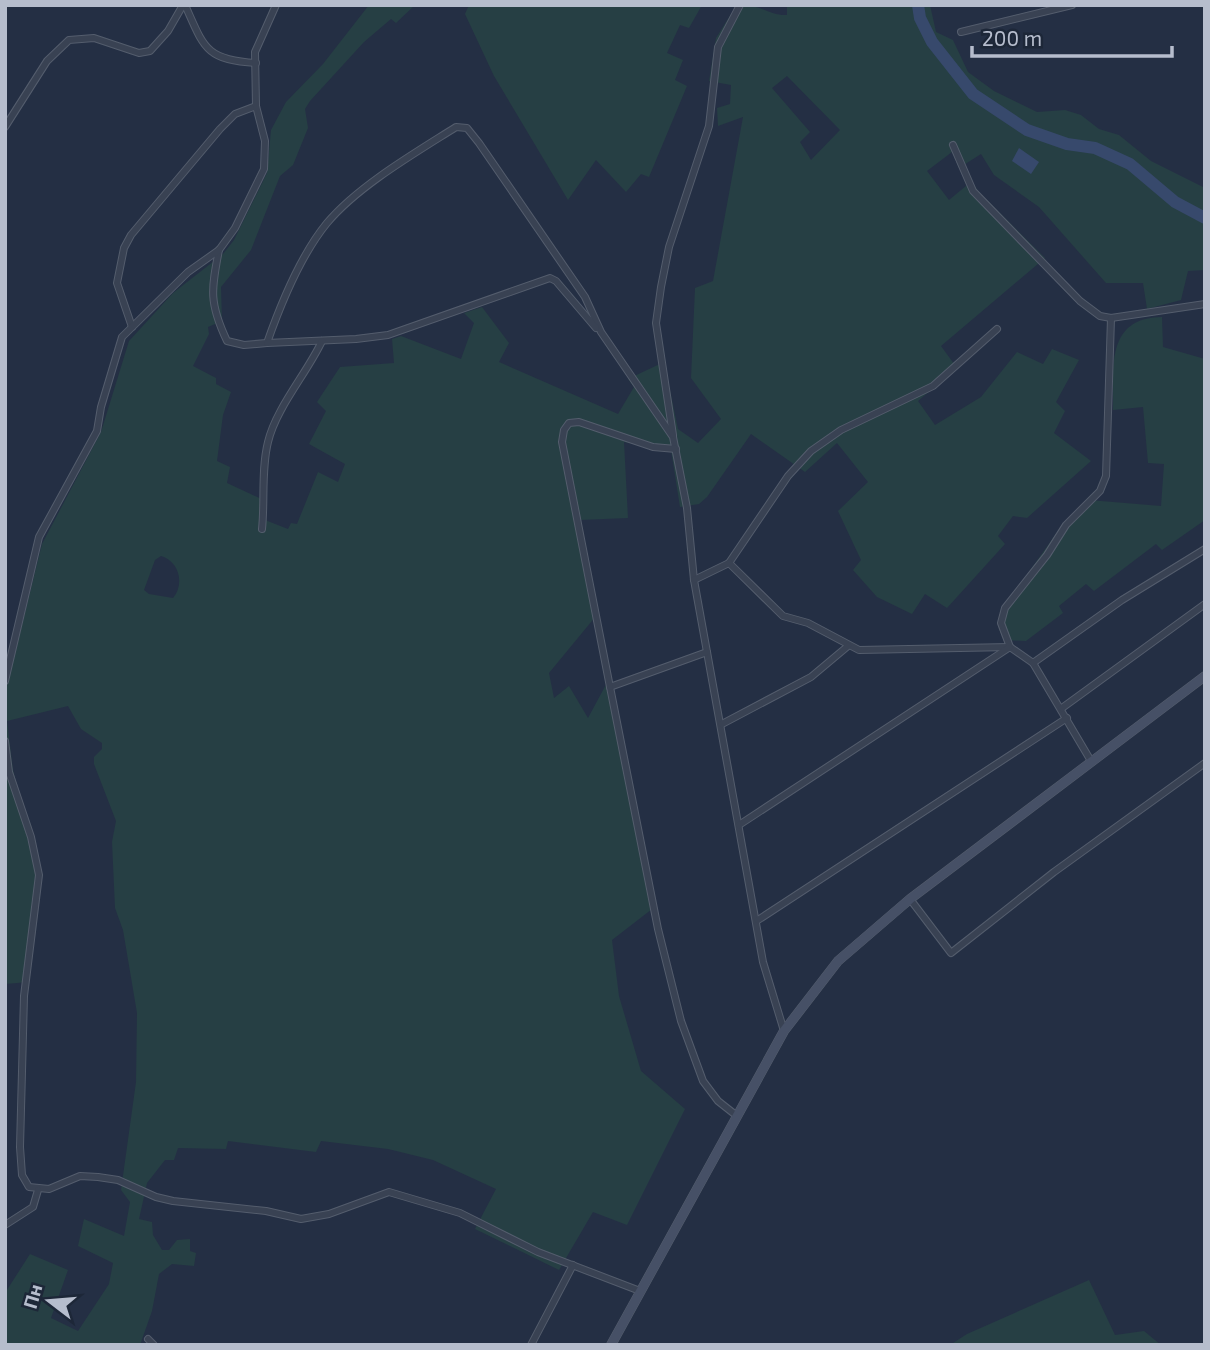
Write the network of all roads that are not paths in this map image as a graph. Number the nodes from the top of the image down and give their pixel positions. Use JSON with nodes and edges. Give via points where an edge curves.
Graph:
{"nodes":[{"id":1,"x":184,"y":5,"type":"edge"},
{"id":2,"x":276,"y":5,"type":"edge"},
{"id":3,"x":740,"y":5,"type":"edge"},
{"id":4,"x":1072,"y":5,"type":"edge"},
{"id":5,"x":961,"y":32,"type":"dead end"},
{"id":6,"x":256,"y":63,"type":"junction"},
{"id":7,"x":256,"y":106,"type":"junction"},
{"id":8,"x":5,"y":127,"type":"edge"},
{"id":9,"x":953,"y":145,"type":"dead end"},
{"id":10,"x":219,"y":250,"type":"junction"},
{"id":11,"x":1205,"y":304,"type":"edge"},
{"id":12,"x":1111,"y":318,"type":"junction"},
{"id":13,"x":132,"y":327,"type":"junction"},
{"id":14,"x":997,"y":328,"type":"dead end"},
{"id":15,"x":601,"y":332,"type":"junction"},
{"id":16,"x":322,"y":341,"type":"junction"},
{"id":17,"x":267,"y":343,"type":"junction"},
{"id":18,"x":673,"y":437,"type":"junction"},
{"id":19,"x":676,"y":449,"type":"junction"},
{"id":20,"x":262,"y":529,"type":"dead end"},
{"id":21,"x":1205,"y":549,"type":"edge"},
{"id":22,"x":729,"y":563,"type":"junction"},
{"id":23,"x":694,"y":580,"type":"junction"},
{"id":24,"x":1205,"y":604,"type":"edge"},
{"id":25,"x":848,"y":646,"type":"junction"},
{"id":26,"x":1010,"y":646,"type":"junction"},
{"id":27,"x":707,"y":652,"type":"junction"},
{"id":28,"x":1033,"y":663,"type":"junction"},
{"id":29,"x":1205,"y":677,"type":"edge"},
{"id":30,"x":5,"y":681,"type":"edge"},
{"id":31,"x":610,"y":687,"type":"junction"},
{"id":32,"x":1062,"y":708,"type":"junction"},
{"id":33,"x":1067,"y":718,"type":"junction"},
{"id":34,"x":722,"y":724,"type":"junction"},
{"id":35,"x":5,"y":741,"type":"edge"},
{"id":36,"x":1091,"y":761,"type":"junction"},
{"id":37,"x":1205,"y":763,"type":"edge"},
{"id":38,"x":739,"y":825,"type":"junction"},
{"id":39,"x":910,"y":899,"type":"junction"},
{"id":40,"x":758,"y":920,"type":"junction"},
{"id":41,"x":784,"y":1031,"type":"junction"},
{"id":42,"x":737,"y":1116,"type":"junction"},
{"id":43,"x":38,"y":1190,"type":"junction"},
{"id":44,"x":5,"y":1225,"type":"edge"},
{"id":45,"x":573,"y":1265,"type":"junction"},
{"id":46,"x":640,"y":1291,"type":"junction"},
{"id":47,"x":148,"y":1339,"type":"dead end"},
{"id":48,"x":154,"y":1345,"type":"edge"},
{"id":49,"x":531,"y":1345,"type":"edge"},
{"id":50,"x":611,"y":1345,"type":"edge"}],
"edges":[{"from":1,"to":6,"type":"street","via":[[197,36],[212,53]]},
{"from":1,"to":8,"type":"street","via":[[150,51],[139,53],[94,38],[69,40],[47,61]]},
{"from":2,"to":6,"type":"street","via":[[255,52]]},
{"from":3,"to":18,"type":"street","via":[[718,47],[709,126],[669,247],[661,287],[656,323]]},
{"from":4,"to":5,"type":"street"},
{"from":6,"to":7,"type":"street"},
{"from":7,"to":10,"type":"street","via":[[265,141],[264,169]]},
{"from":7,"to":13,"type":"street","via":[[235,114],[220,129],[131,235],[117,283]]},
{"from":9,"to":12,"type":"street","via":[[973,191],[1080,301],[1100,316]]},
{"from":10,"to":13,"type":"street","via":[[188,272]]},
{"from":10,"to":17,"type":"street","via":[[211,285],[213,305],[227,341]]},
{"from":11,"to":12,"type":"street"},
{"from":12,"to":26,"type":"street","via":[[1106,476],[1100,491],[1066,525],[1005,608],[1002,624]]},
{"from":13,"to":30,"type":"street","via":[[122,337],[97,431],[38,537]]},
{"from":14,"to":22,"type":"street","via":[[933,386],[841,429],[811,451],[788,476]]},
{"from":15,"to":16,"type":"street","via":[[550,278],[388,335]]},
{"from":15,"to":17,"type":"street","via":[[585,297],[479,143],[461,126],[357,195],[328,222],[278,311]]},
{"from":15,"to":18,"type":"street"},
{"from":16,"to":17,"type":"street"},
{"from":16,"to":20,"type":"street","via":[[276,419],[268,443]]},
{"from":18,"to":19,"type":"street"},
{"from":19,"to":23,"type":"street"},
{"from":19,"to":31,"type":"street","via":[[653,447],[579,422],[564,430],[562,442],[579,538]]},
{"from":21,"to":28,"type":"street"},
{"from":22,"to":23,"type":"street"},
{"from":22,"to":25,"type":"street","via":[[771,608]]},
{"from":23,"to":27,"type":"street"},
{"from":24,"to":32,"type":"street"},
{"from":25,"to":26,"type":"street","via":[[870,651]]},
{"from":25,"to":34,"type":"street","via":[[811,677]]},
{"from":26,"to":28,"type":"street"},
{"from":26,"to":38,"type":"street"},
{"from":27,"to":31,"type":"street"},
{"from":27,"to":34,"type":"street"},
{"from":28,"to":32,"type":"street"},
{"from":29,"to":36,"type":"main road"},
{"from":31,"to":42,"type":"street","via":[[681,1021],[703,1081]]},
{"from":32,"to":33,"type":"street"},
{"from":33,"to":36,"type":"street"},
{"from":33,"to":40,"type":"street"},
{"from":34,"to":38,"type":"street"},
{"from":35,"to":43,"type":"street","via":[[9,772],[39,875],[24,996],[20,1147],[22,1175]]},
{"from":36,"to":39,"type":"main road"},
{"from":37,"to":39,"type":"street","via":[[951,953]]},
{"from":38,"to":40,"type":"street"},
{"from":39,"to":41,"type":"main road","via":[[838,961]]},
{"from":40,"to":41,"type":"street","via":[[763,962]]},
{"from":41,"to":42,"type":"main road"},
{"from":42,"to":46,"type":"main road"},
{"from":43,"to":44,"type":"street","via":[[33,1207]]},
{"from":43,"to":45,"type":"street","via":[[80,1176],[98,1177],[173,1201],[301,1219],[389,1192],[460,1213]]},
{"from":45,"to":46,"type":"street"},
{"from":45,"to":49,"type":"street"},
{"from":46,"to":50,"type":"main road"},
{"from":47,"to":48,"type":"street"}]}
